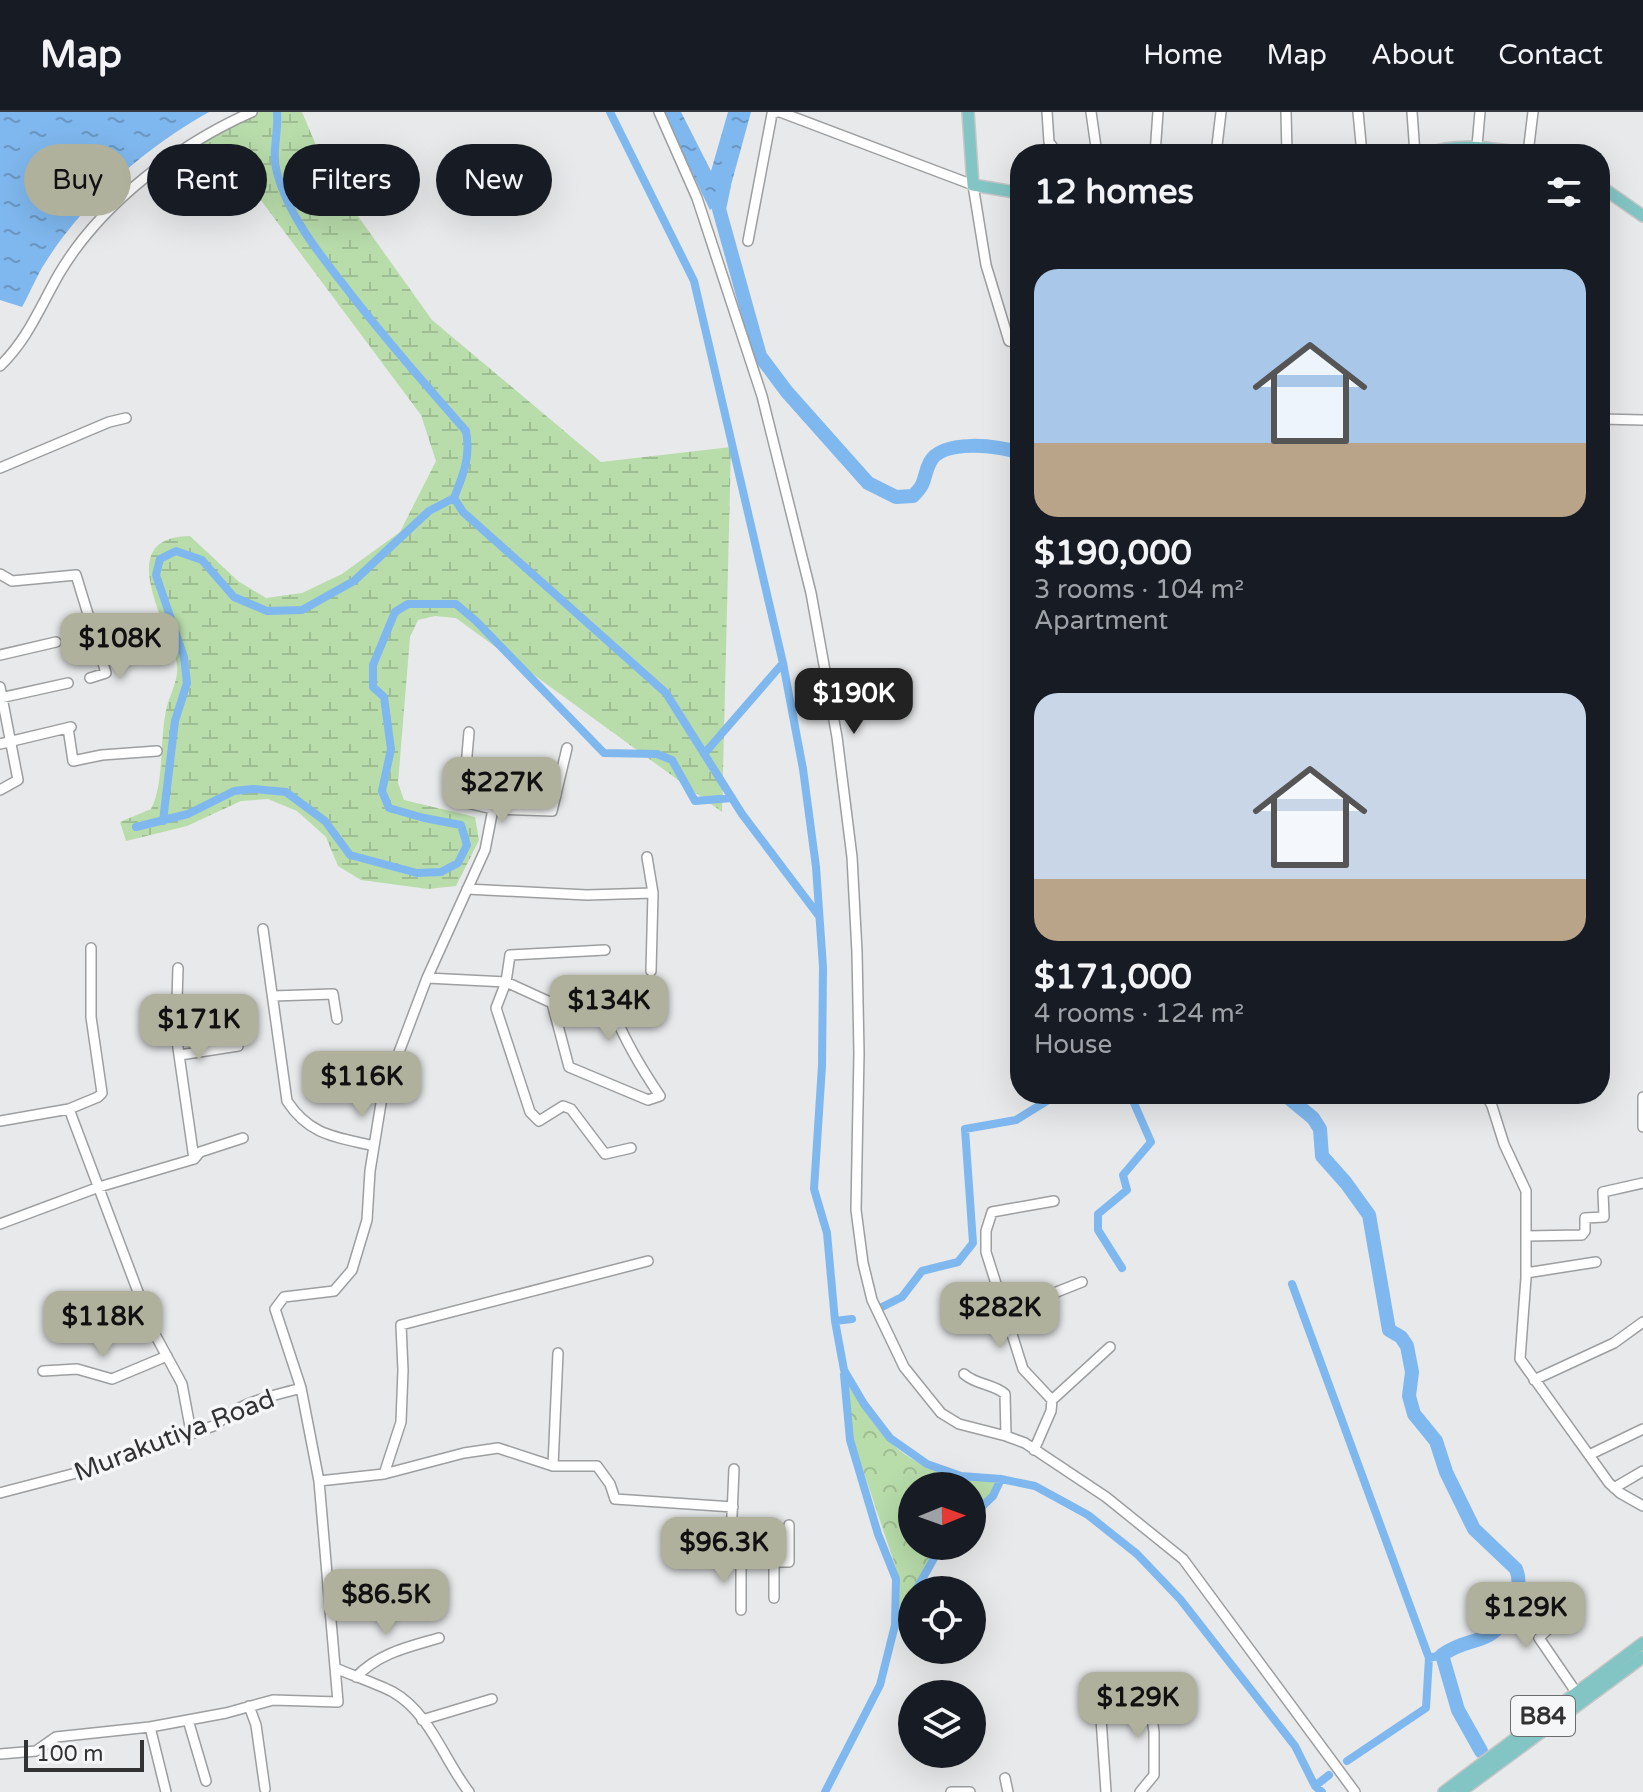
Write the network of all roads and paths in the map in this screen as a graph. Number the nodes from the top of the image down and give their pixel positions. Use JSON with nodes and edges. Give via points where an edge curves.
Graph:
{"nodes":[{"id":1,"x":252,"y":112,"type":"edge"},
{"id":2,"x":659,"y":112,"type":"edge"},
{"id":3,"x":778,"y":112,"type":"edge"},
{"id":4,"x":968,"y":112,"type":"edge"},
{"id":5,"x":1047,"y":112,"type":"edge"},
{"id":6,"x":1091,"y":112,"type":"edge"},
{"id":7,"x":1158,"y":112,"type":"edge"},
{"id":8,"x":1221,"y":112,"type":"edge"},
{"id":9,"x":1286,"y":112,"type":"edge"},
{"id":10,"x":1358,"y":112,"type":"edge"},
{"id":11,"x":1412,"y":112,"type":"edge"},
{"id":12,"x":1480,"y":112,"type":"edge"},
{"id":13,"x":1533,"y":112,"type":"edge"},
{"id":14,"x":1051,"y":144,"type":"edge"},
{"id":15,"x":1096,"y":144,"type":"edge"},
{"id":16,"x":1156,"y":144,"type":"edge"},
{"id":17,"x":1217,"y":144,"type":"edge"},
{"id":18,"x":1287,"y":144,"type":"edge"},
{"id":19,"x":1361,"y":144,"type":"edge"},
{"id":20,"x":1414,"y":144,"type":"edge"},
{"id":21,"x":1477,"y":144,"type":"edge"},
{"id":22,"x":1529,"y":144,"type":"edge"},
{"id":23,"x":973,"y":185,"type":"junction"},
{"id":24,"x":1010,"y":191,"type":"edge"},
{"id":25,"x":1610,"y":193,"type":"edge"},
{"id":26,"x":1643,"y":216,"type":"edge"},
{"id":27,"x":748,"y":241,"type":"dead end"},
{"id":28,"x":1010,"y":341,"type":"edge"},
{"id":29,"x":0,"y":366,"type":"edge"},
{"id":30,"x":126,"y":418,"type":"dead end"},
{"id":31,"x":1610,"y":419,"type":"edge"},
{"id":32,"x":1643,"y":420,"type":"edge"},
{"id":33,"x":0,"y":468,"type":"edge"},
{"id":34,"x":0,"y":574,"type":"edge"},
{"id":35,"x":56,"y":642,"type":"dead end"},
{"id":36,"x":0,"y":655,"type":"edge"},
{"id":37,"x":90,"y":678,"type":"dead end"},
{"id":38,"x":68,"y":683,"type":"dead end"},
{"id":39,"x":1,"y":694,"type":"edge"},
{"id":40,"x":469,"y":732,"type":"dead end"},
{"id":41,"x":12,"y":742,"type":"junction"},
{"id":42,"x":0,"y":744,"type":"edge"},
{"id":43,"x":567,"y":748,"type":"dead end"},
{"id":44,"x":157,"y":751,"type":"dead end"},
{"id":45,"x":0,"y":790,"type":"edge"},
{"id":46,"x":493,"y":809,"type":"junction"},
{"id":47,"x":647,"y":857,"type":"dead end"},
{"id":48,"x":467,"y":889,"type":"junction"},
{"id":49,"x":653,"y":893,"type":"junction"},
{"id":50,"x":263,"y":929,"type":"dead end"},
{"id":51,"x":91,"y":948,"type":"dead end"},
{"id":52,"x":605,"y":950,"type":"dead end"},
{"id":53,"x":178,"y":968,"type":"dead end"},
{"id":54,"x":651,"y":971,"type":"dead end"},
{"id":55,"x":427,"y":978,"type":"junction"},
{"id":56,"x":506,"y":982,"type":"junction"},
{"id":57,"x":273,"y":996,"type":"junction"},
{"id":58,"x":234,"y":1000,"type":"dead end"},
{"id":59,"x":552,"y":1003,"type":"junction"},
{"id":60,"x":337,"y":1019,"type":"dead end"},
{"id":61,"x":180,"y":1055,"type":"junction"},
{"id":62,"x":1643,"y":1097,"type":"edge"},
{"id":63,"x":1491,"y":1104,"type":"edge"},
{"id":64,"x":69,"y":1109,"type":"junction"},
{"id":65,"x":1,"y":1120,"type":"edge"},
{"id":66,"x":1643,"y":1127,"type":"edge"},
{"id":67,"x":243,"y":1138,"type":"dead end"},
{"id":68,"x":374,"y":1146,"type":"junction"},
{"id":69,"x":631,"y":1148,"type":"dead end"},
{"id":70,"x":194,"y":1159,"type":"junction"},
{"id":71,"x":1643,"y":1183,"type":"edge"},
{"id":72,"x":99,"y":1187,"type":"junction"},
{"id":73,"x":1054,"y":1201,"type":"dead end"},
{"id":74,"x":0,"y":1224,"type":"edge"},
{"id":75,"x":1526,"y":1236,"type":"junction"},
{"id":76,"x":648,"y":1261,"type":"dead end"},
{"id":77,"x":1596,"y":1262,"type":"dead end"},
{"id":78,"x":1526,"y":1273,"type":"junction"},
{"id":79,"x":1082,"y":1282,"type":"dead end"},
{"id":80,"x":1006,"y":1312,"type":"junction"},
{"id":81,"x":1643,"y":1322,"type":"edge"},
{"id":82,"x":1110,"y":1347,"type":"dead end"},
{"id":83,"x":558,"y":1353,"type":"dead end"},
{"id":84,"x":167,"y":1356,"type":"junction"},
{"id":85,"x":43,"y":1371,"type":"dead end"},
{"id":86,"x":964,"y":1374,"type":"dead end"},
{"id":87,"x":1534,"y":1380,"type":"junction"},
{"id":88,"x":301,"y":1388,"type":"junction"},
{"id":89,"x":1052,"y":1400,"type":"junction"},
{"id":90,"x":1643,"y":1429,"type":"edge"},
{"id":91,"x":191,"y":1432,"type":"junction"},
{"id":92,"x":1006,"y":1436,"type":"junction"},
{"id":93,"x":1034,"y":1450,"type":"junction"},
{"id":94,"x":1589,"y":1455,"type":"junction"},
{"id":95,"x":553,"y":1466,"type":"junction"},
{"id":96,"x":734,"y":1469,"type":"dead end"},
{"id":97,"x":1643,"y":1471,"type":"edge"},
{"id":98,"x":384,"y":1474,"type":"junction"},
{"id":99,"x":319,"y":1481,"type":"junction"},
{"id":100,"x":1614,"y":1488,"type":"junction"},
{"id":101,"x":0,"y":1493,"type":"edge"},
{"id":102,"x":1643,"y":1506,"type":"edge"},
{"id":103,"x":733,"y":1507,"type":"junction"},
{"id":104,"x":789,"y":1525,"type":"dead end"},
{"id":105,"x":741,"y":1561,"type":"junction"},
{"id":106,"x":774,"y":1562,"type":"junction"},
{"id":107,"x":774,"y":1598,"type":"dead end"},
{"id":108,"x":741,"y":1610,"type":"dead end"},
{"id":109,"x":1564,"y":1614,"type":"dead end"},
{"id":110,"x":439,"y":1638,"type":"dead end"},
{"id":111,"x":1643,"y":1643,"type":"edge"},
{"id":112,"x":1643,"y":1657,"type":"edge"},
{"id":113,"x":335,"y":1668,"type":"junction"},
{"id":114,"x":356,"y":1677,"type":"junction"},
{"id":115,"x":1147,"y":1683,"type":"dead end"},
{"id":116,"x":1576,"y":1692,"type":"junction"},
{"id":117,"x":1094,"y":1693,"type":"dead end"},
{"id":118,"x":492,"y":1699,"type":"dead end"},
{"id":119,"x":249,"y":1706,"type":"junction"},
{"id":120,"x":188,"y":1720,"type":"junction"},
{"id":121,"x":422,"y":1720,"type":"junction"},
{"id":122,"x":150,"y":1727,"type":"junction"},
{"id":123,"x":0,"y":1754,"type":"edge"},
{"id":124,"x":1005,"y":1778,"type":"dead end"},
{"id":125,"x":206,"y":1781,"type":"dead end"},
{"id":126,"x":265,"y":1789,"type":"dead end"},
{"id":127,"x":166,"y":1792,"type":"edge"},
{"id":128,"x":469,"y":1792,"type":"edge"},
{"id":129,"x":951,"y":1792,"type":"edge"},
{"id":130,"x":970,"y":1792,"type":"edge"},
{"id":131,"x":1008,"y":1792,"type":"edge"},
{"id":132,"x":1106,"y":1792,"type":"edge"},
{"id":133,"x":1140,"y":1792,"type":"edge"},
{"id":134,"x":1355,"y":1792,"type":"edge"},
{"id":135,"x":1444,"y":1792,"type":"edge"},
{"id":136,"x":1460,"y":1792,"type":"edge"}],
"edges":[{"from":1,"to":29,"type":"street","via":[[215,129],[150,173],[100,221],[59,273],[28,334]]},
{"from":2,"to":92,"type":"street","via":[[697,198],[762,396],[811,593],[837,737],[857,952],[856,1210],[872,1300],[904,1367],[941,1413],[959,1424]]},
{"from":3,"to":23,"type":"street"},
{"from":3,"to":27,"type":"street","via":[[772,114]]},
{"from":4,"to":23,"type":"main road"},
{"from":5,"to":14,"type":"street"},
{"from":6,"to":15,"type":"street"},
{"from":7,"to":16,"type":"street"},
{"from":8,"to":17,"type":"street"},
{"from":9,"to":18,"type":"street"},
{"from":10,"to":19,"type":"street"},
{"from":11,"to":20,"type":"street"},
{"from":12,"to":21,"type":"street"},
{"from":13,"to":22,"type":"street"},
{"from":23,"to":24,"type":"main road"},
{"from":23,"to":28,"type":"street","via":[[986,265]]},
{"from":25,"to":26,"type":"main road"},
{"from":30,"to":33,"type":"street"},
{"from":31,"to":32,"type":"street"},
{"from":34,"to":37,"type":"street","via":[[12,581],[76,575],[106,673]]},
{"from":35,"to":36,"type":"street"},
{"from":38,"to":39,"type":"street"},
{"from":39,"to":41,"type":"street"},
{"from":40,"to":46,"type":"street","via":[[463,802]]},
{"from":41,"to":42,"type":"street"},
{"from":41,"to":44,"type":"street","via":[[72,727],[73,761]]},
{"from":41,"to":45,"type":"street","via":[[18,780]]},
{"from":43,"to":46,"type":"street","via":[[552,811]]},
{"from":46,"to":48,"type":"street","via":[[485,850]]},
{"from":47,"to":49,"type":"street"},
{"from":48,"to":49,"type":"street"},
{"from":48,"to":55,"type":"street"},
{"from":49,"to":54,"type":"street"},
{"from":50,"to":57,"type":"street"},
{"from":51,"to":64,"type":"street","via":[[91,1017],[102,1093]]},
{"from":52,"to":56,"type":"street","via":[[510,955]]},
{"from":53,"to":61,"type":"street"},
{"from":55,"to":56,"type":"street"},
{"from":55,"to":68,"type":"street","via":[[382,1097]]},
{"from":56,"to":59,"type":"street"},
{"from":56,"to":69,"type":"street","via":[[496,1008],[530,1112],[539,1121],[563,1106],[571,1109],[605,1154]]},
{"from":57,"to":60,"type":"street","via":[[333,994]]},
{"from":57,"to":68,"type":"street","via":[[287,1101],[300,1119],[323,1134]]},
{"from":58,"to":61,"type":"street","via":[[238,1046]]},
{"from":59,"to":59,"type":"street","via":[[569,1067],[648,1100],[660,1096],[636,1060],[609,1000]]},
{"from":61,"to":70,"type":"street"},
{"from":62,"to":66,"type":"street"},
{"from":63,"to":75,"type":"street","via":[[1526,1191]]},
{"from":64,"to":65,"type":"street"},
{"from":64,"to":72,"type":"street"},
{"from":67,"to":70,"type":"street","via":[[200,1152]]},
{"from":68,"to":88,"type":"street","via":[[367,1220],[352,1270],[334,1291],[284,1297],[275,1309]]},
{"from":70,"to":72,"type":"street"},
{"from":71,"to":75,"type":"street","via":[[1603,1192],[1604,1217],[1585,1218],[1582,1235]]},
{"from":72,"to":74,"type":"street"},
{"from":72,"to":84,"type":"street"},
{"from":73,"to":80,"type":"street","via":[[992,1212],[986,1252]]},
{"from":75,"to":78,"type":"street"},
{"from":76,"to":98,"type":"street","via":[[401,1325],[401,1422]]},
{"from":77,"to":78,"type":"street"},
{"from":78,"to":87,"type":"street","via":[[1519,1351]]},
{"from":79,"to":80,"type":"street"},
{"from":80,"to":89,"type":"street","via":[[1023,1369]]},
{"from":81,"to":87,"type":"street","via":[[1614,1343]]},
{"from":82,"to":89,"type":"street"},
{"from":83,"to":95,"type":"street"},
{"from":84,"to":85,"type":"street","via":[[112,1379],[77,1369]]},
{"from":84,"to":91,"type":"street","via":[[182,1384]]},
{"from":86,"to":92,"type":"street","via":[[1005,1394]]},
{"from":87,"to":94,"type":"street"},
{"from":88,"to":91,"type":"street","name":"Murakutiya Road","via":[[254,1400],[229,1411],[216,1425]]},
{"from":88,"to":99,"type":"street"},
{"from":89,"to":93,"type":"street"},
{"from":90,"to":94,"type":"street"},
{"from":91,"to":101,"type":"street","name":"Murakutiya Road","via":[[99,1467]]},
{"from":92,"to":93,"type":"street"},
{"from":93,"to":134,"type":"street","via":[[1106,1497],[1183,1559]]},
{"from":94,"to":100,"type":"street"},
{"from":95,"to":98,"type":"street","via":[[498,1448]]},
{"from":95,"to":103,"type":"street","via":[[597,1466],[615,1499]]},
{"from":96,"to":103,"type":"street"},
{"from":97,"to":100,"type":"street"},
{"from":98,"to":99,"type":"street"},
{"from":99,"to":113,"type":"street"},
{"from":100,"to":102,"type":"street"},
{"from":103,"to":105,"type":"street","via":[[730,1561]]},
{"from":104,"to":106,"type":"street","via":[[789,1562]]},
{"from":105,"to":106,"type":"street"},
{"from":105,"to":108,"type":"street"},
{"from":106,"to":107,"type":"street"},
{"from":109,"to":116,"type":"street","via":[[1539,1638]]},
{"from":110,"to":114,"type":"street","via":[[396,1650]]},
{"from":111,"to":116,"type":"main road","number":"B84"},
{"from":112,"to":136,"type":"main road","number":"B84"},
{"from":113,"to":114,"type":"street"},
{"from":113,"to":119,"type":"street","via":[[338,1702],[273,1700]]},
{"from":114,"to":121,"type":"street","via":[[394,1693]]},
{"from":115,"to":133,"type":"street","via":[[1154,1775]]},
{"from":116,"to":135,"type":"main road","number":"B84"},
{"from":117,"to":132,"type":"street"},
{"from":118,"to":121,"type":"street"},
{"from":119,"to":120,"type":"street"},
{"from":119,"to":126,"type":"street"},
{"from":120,"to":122,"type":"street"},
{"from":120,"to":125,"type":"street"},
{"from":121,"to":128,"type":"street"},
{"from":122,"to":123,"type":"street","via":[[56,1737],[36,1751]]},
{"from":122,"to":127,"type":"street"},
{"from":124,"to":131,"type":"street"},
{"from":129,"to":130,"type":"street"}]}
